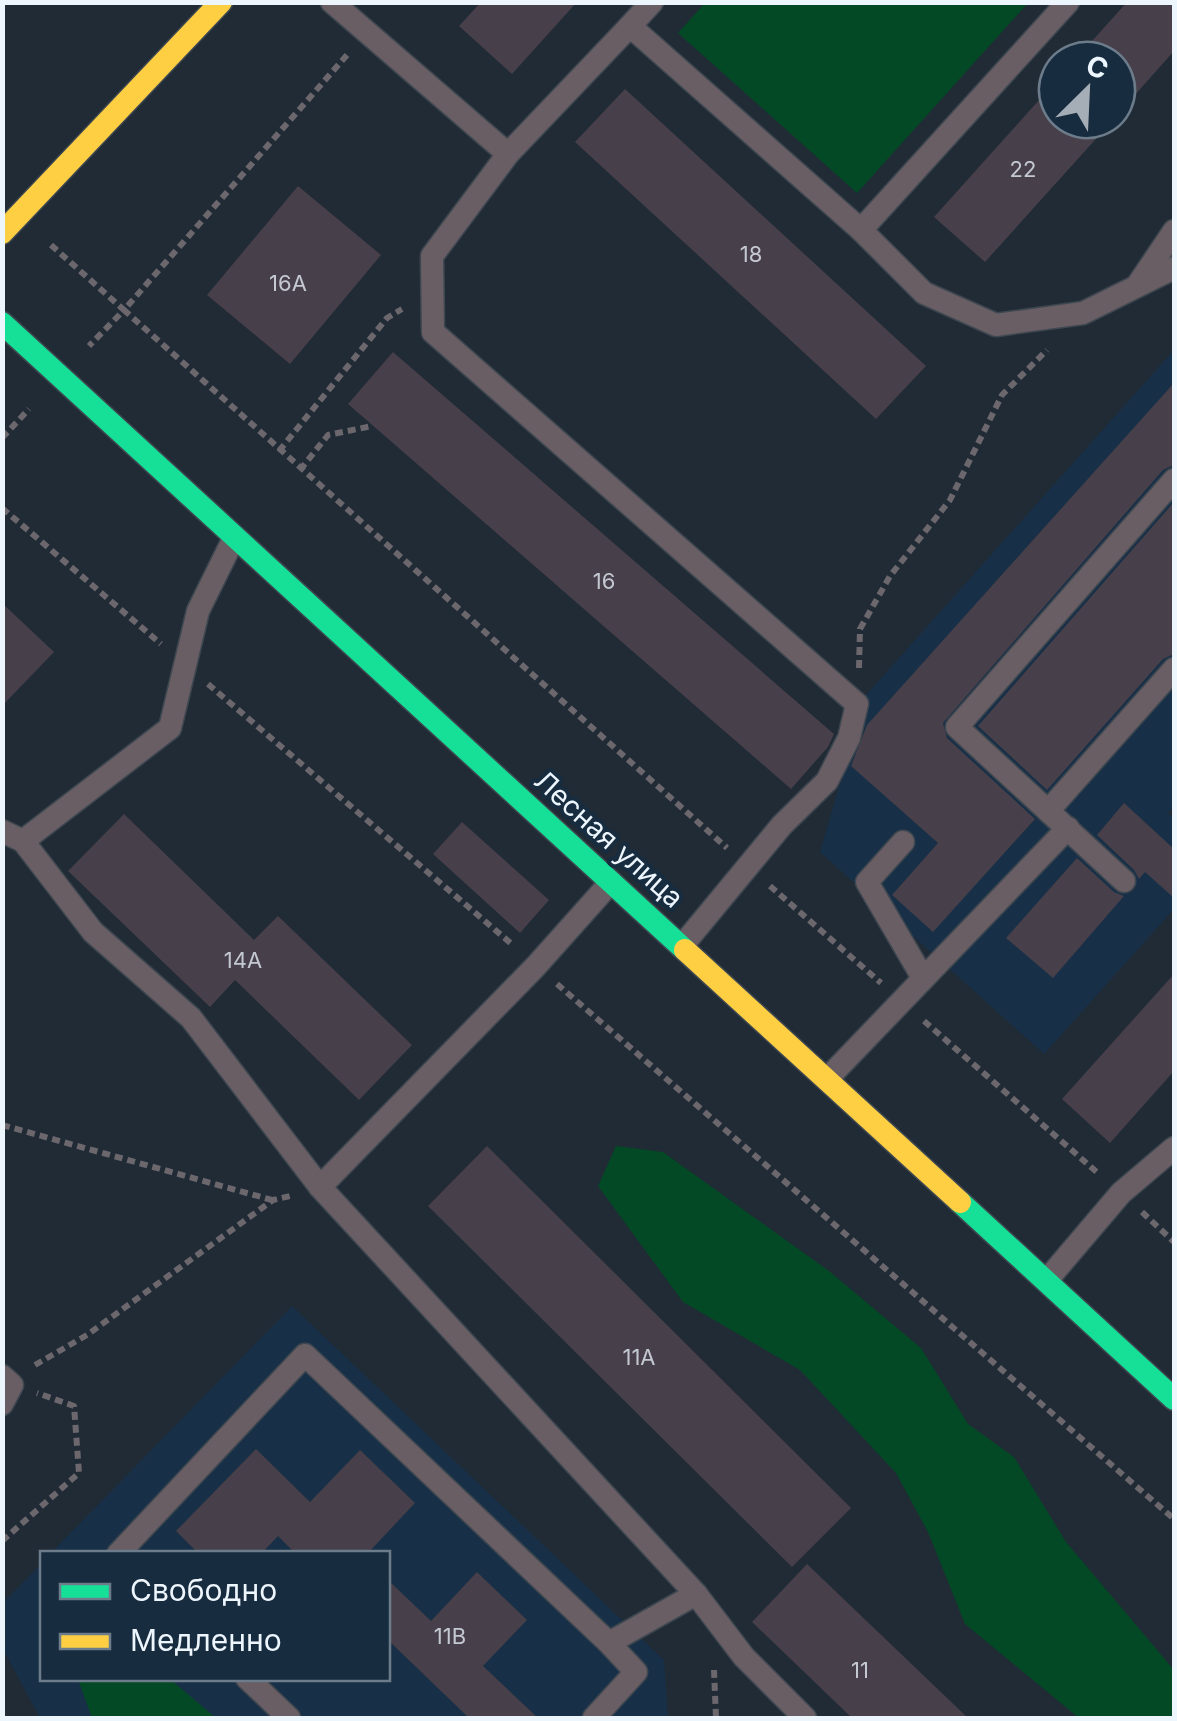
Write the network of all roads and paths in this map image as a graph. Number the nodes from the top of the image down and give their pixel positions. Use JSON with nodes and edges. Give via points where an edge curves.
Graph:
{"nodes":[{"id":1,"x":221,"y":2,"type":"edge"},
{"id":2,"x":332,"y":2,"type":"edge"},
{"id":3,"x":652,"y":2,"type":"edge"},
{"id":4,"x":1068,"y":2,"type":"edge"},
{"id":5,"x":630,"y":26,"type":"junction"},
{"id":6,"x":368,"y":32,"type":"junction"},
{"id":7,"x":508,"y":154,"type":"junction"},
{"id":8,"x":861,"y":230,"type":"junction"},
{"id":9,"x":1174,"y":230,"type":"edge"},
{"id":10,"x":2,"y":233,"type":"edge"},
{"id":11,"x":1174,"y":268,"type":"edge"},
{"id":12,"x":1138,"y":286,"type":"junction"},
{"id":13,"x":433,"y":292,"type":"junction"},
{"id":14,"x":1084,"y":313,"type":"junction"},
{"id":15,"x":2,"y":322,"type":"edge"},
{"id":16,"x":372,"y":426,"type":"dead end"},
{"id":17,"x":279,"y":450,"type":"junction"},
{"id":18,"x":300,"y":470,"type":"junction"},
{"id":19,"x":1174,"y":480,"type":"edge"},
{"id":20,"x":2,"y":508,"type":"edge"},
{"id":21,"x":234,"y":538,"type":"junction"},
{"id":22,"x":186,"y":665,"type":"junction"},
{"id":23,"x":1174,"y":669,"type":"edge"},
{"id":24,"x":858,"y":704,"type":"junction"},
{"id":25,"x":1048,"y":810,"type":"junction"},
{"id":26,"x":1068,"y":828,"type":"junction"},
{"id":27,"x":13,"y":836,"type":"edge"},
{"id":28,"x":904,"y":842,"type":"dead end"},
{"id":29,"x":748,"y":867,"type":"junction"},
{"id":30,"x":1124,"y":881,"type":"dead end"},
{"id":31,"x":612,"y":882,"type":"junction"},
{"id":32,"x":682,"y":946,"type":"junction"},
{"id":33,"x":536,"y":966,"type":"junction"},
{"id":34,"x":923,"y":978,"type":"junction"},
{"id":35,"x":901,"y":1001,"type":"junction"},
{"id":36,"x":828,"y":1078,"type":"junction"},
{"id":37,"x":2,"y":1125,"type":"edge"},
{"id":38,"x":1174,"y":1148,"type":"edge"},
{"id":39,"x":320,"y":1187,"type":"junction"},
{"id":40,"x":1121,"y":1193,"type":"junction"},
{"id":41,"x":274,"y":1200,"type":"junction"},
{"id":42,"x":1174,"y":1242,"type":"edge"},
{"id":43,"x":1047,"y":1280,"type":"junction"},
{"id":44,"x":4,"y":1387,"type":"edge"},
{"id":45,"x":1174,"y":1399,"type":"edge"},
{"id":46,"x":74,"y":1406,"type":"dead end"},
{"id":47,"x":1174,"y":1519,"type":"edge"},
{"id":48,"x":2,"y":1541,"type":"edge"},
{"id":49,"x":121,"y":1551,"type":"edge"},
{"id":50,"x":696,"y":1594,"type":"junction"},
{"id":51,"x":608,"y":1643,"type":"junction"},
{"id":52,"x":250,"y":1681,"type":"edge"},
{"id":53,"x":288,"y":1718,"type":"edge"},
{"id":54,"x":594,"y":1718,"type":"edge"},
{"id":55,"x":805,"y":1718,"type":"edge"}],
"edges":[{"from":1,"to":10,"type":"street"},
{"from":2,"to":6,"type":"lane"},
{"from":3,"to":5,"type":"lane"},
{"from":4,"to":8,"type":"lane"},
{"from":5,"to":7,"type":"lane"},
{"from":5,"to":8,"type":"lane"},
{"from":6,"to":7,"type":"lane"},
{"from":6,"to":17,"type":"path","via":[[124,310]]},
{"from":7,"to":13,"type":"lane","via":[[432,256]]},
{"from":8,"to":14,"type":"lane","via":[[924,293],[996,325]]},
{"from":9,"to":12,"type":"lane"},
{"from":11,"to":12,"type":"lane"},
{"from":12,"to":14,"type":"lane"},
{"from":13,"to":17,"type":"path","via":[[387,318]]},
{"from":13,"to":24,"type":"lane","via":[[433,332]]},
{"from":14,"to":24,"type":"path","via":[[1002,395],[950,500],[890,576],[860,629]]},
{"from":15,"to":21,"type":"street","name":"Лесная улица"},
{"from":16,"to":18,"type":"path","via":[[328,435]]},
{"from":17,"to":18,"type":"path"},
{"from":18,"to":29,"type":"path"},
{"from":19,"to":25,"type":"lane","via":[[957,728]]},
{"from":20,"to":22,"type":"path"},
{"from":21,"to":22,"type":"lane","via":[[198,610]]},
{"from":21,"to":31,"type":"street","name":"Лесная улица"},
{"from":22,"to":27,"type":"lane","via":[[170,728]]},
{"from":22,"to":33,"type":"path"},
{"from":23,"to":25,"type":"lane"},
{"from":24,"to":29,"type":"lane","via":[[827,781]]},
{"from":25,"to":26,"type":"lane"},
{"from":26,"to":30,"type":"lane"},
{"from":26,"to":34,"type":"lane"},
{"from":27,"to":39,"type":"lane","via":[[93,932],[190,1018]]},
{"from":28,"to":34,"type":"lane","via":[[866,882]]},
{"from":29,"to":32,"type":"lane"},
{"from":29,"to":35,"type":"path"},
{"from":31,"to":32,"type":"street","name":"Лесная улица"},
{"from":31,"to":33,"type":"lane"},
{"from":32,"to":36,"type":"street","name":"Лесная улица"},
{"from":33,"to":39,"type":"lane"},
{"from":33,"to":47,"type":"path"},
{"from":34,"to":35,"type":"lane"},
{"from":35,"to":36,"type":"lane"},
{"from":35,"to":40,"type":"path"},
{"from":36,"to":43,"type":"street","name":"Лесная улица"},
{"from":37,"to":41,"type":"path"},
{"from":38,"to":40,"type":"lane"},
{"from":39,"to":41,"type":"path"},
{"from":39,"to":50,"type":"lane"},
{"from":40,"to":42,"type":"path"},
{"from":40,"to":43,"type":"lane"},
{"from":41,"to":44,"type":"path"},
{"from":43,"to":45,"type":"street","name":"Лесная улица"},
{"from":46,"to":48,"type":"path","via":[[79,1473]]},
{"from":49,"to":51,"type":"lane","via":[[306,1354]]},
{"from":50,"to":51,"type":"lane"},
{"from":50,"to":55,"type":"lane","via":[[744,1657]]},
{"from":51,"to":54,"type":"lane","via":[[636,1672]]},
{"from":52,"to":53,"type":"lane"}]}
